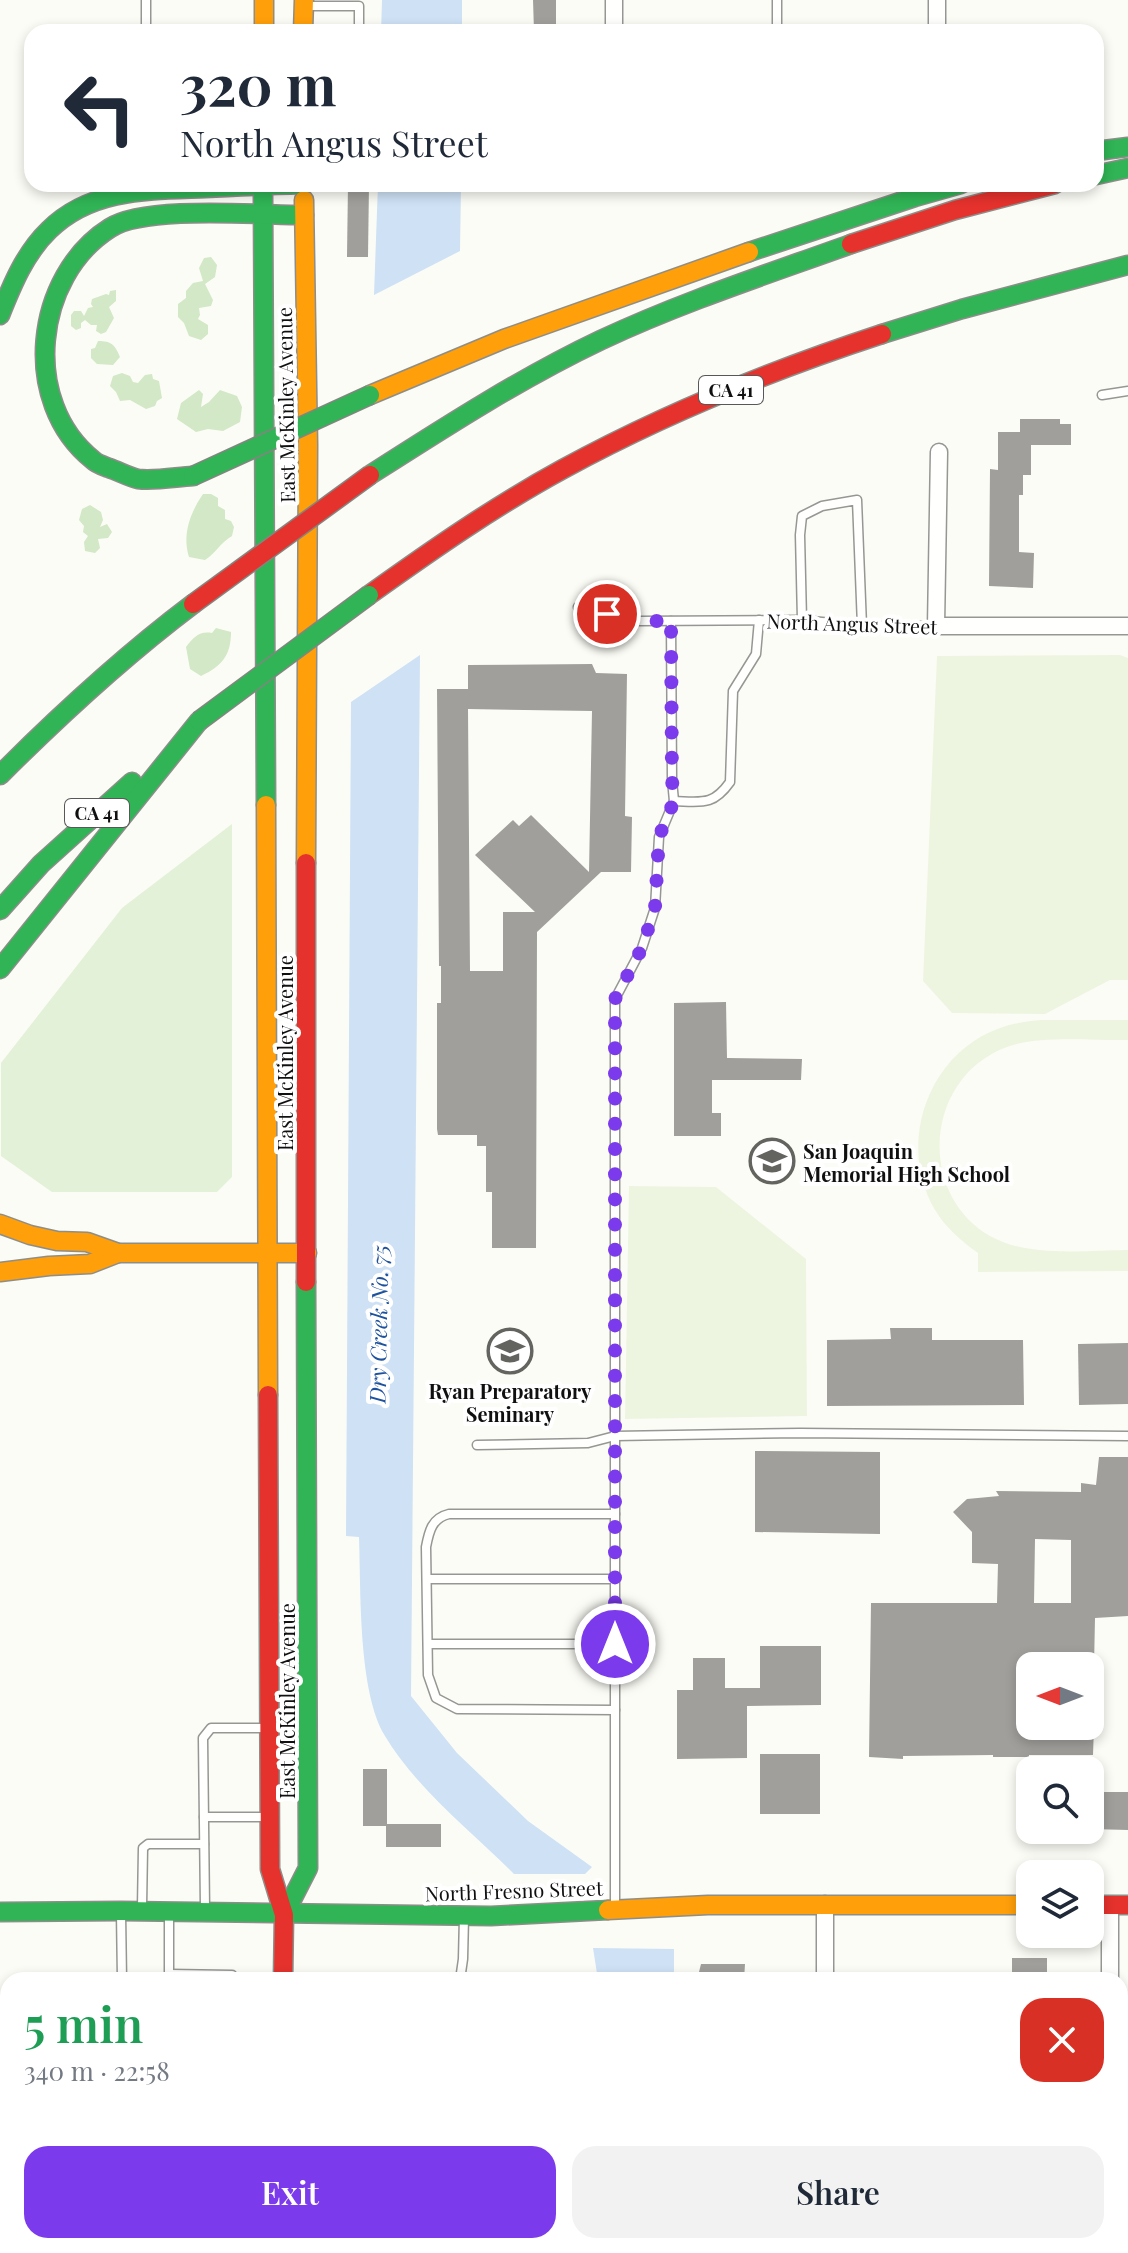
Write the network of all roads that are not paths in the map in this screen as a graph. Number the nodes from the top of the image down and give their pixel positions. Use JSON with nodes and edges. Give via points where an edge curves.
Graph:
{"nodes":[{"id":1,"x":146,"y":0,"type":"edge"},
{"id":2,"x":264,"y":0,"type":"edge"},
{"id":3,"x":614,"y":0,"type":"edge"},
{"id":4,"x":777,"y":0,"type":"edge"},
{"id":5,"x":937,"y":0,"type":"edge"},
{"id":6,"x":304,"y":3,"type":"edge"},
{"id":7,"x":146,"y":24,"type":"edge"},
{"id":8,"x":264,"y":24,"type":"edge"},
{"id":9,"x":303,"y":24,"type":"edge"},
{"id":10,"x":359,"y":24,"type":"edge"},
{"id":11,"x":614,"y":24,"type":"edge"},
{"id":12,"x":777,"y":24,"type":"edge"},
{"id":13,"x":937,"y":24,"type":"edge"},
{"id":14,"x":1128,"y":147,"type":"edge"},
{"id":15,"x":1104,"y":150,"type":"edge"},
{"id":16,"x":1128,"y":168,"type":"edge"},
{"id":17,"x":1104,"y":173,"type":"edge"},
{"id":18,"x":128,"y":192,"type":"edge"},
{"id":19,"x":264,"y":192,"type":"edge"},
{"id":20,"x":304,"y":192,"type":"edge"},
{"id":21,"x":933,"y":192,"type":"edge"},
{"id":22,"x":1016,"y":192,"type":"edge"},
{"id":23,"x":263,"y":215,"type":"junction"},
{"id":24,"x":304,"y":215,"type":"junction"},
{"id":25,"x":1128,"y":265,"type":"edge"},
{"id":26,"x":35,"y":301,"type":"dead end"},
{"id":27,"x":0,"y":315,"type":"edge"},
{"id":28,"x":1128,"y":391,"type":"edge"},
{"id":29,"x":32,"y":392,"type":"dead end"},
{"id":30,"x":1102,"y":395,"type":"dead end"},
{"id":31,"x":939,"y":452,"type":"dead end"},
{"id":32,"x":578,"y":607,"type":"dead end"},
{"id":33,"x":759,"y":620,"type":"junction"},
{"id":34,"x":802,"y":620,"type":"junction"},
{"id":35,"x":671,"y":621,"type":"junction"},
{"id":36,"x":862,"y":626,"type":"junction"},
{"id":37,"x":936,"y":626,"type":"junction"},
{"id":38,"x":1128,"y":626,"type":"edge"},
{"id":39,"x":199,"y":721,"type":"junction"},
{"id":40,"x":0,"y":775,"type":"edge"},
{"id":41,"x":674,"y":801,"type":"junction"},
{"id":42,"x":0,"y":910,"type":"edge"},
{"id":43,"x":0,"y":969,"type":"edge"},
{"id":44,"x":0,"y":1224,"type":"edge"},
{"id":45,"x":118,"y":1253,"type":"junction"},
{"id":46,"x":266,"y":1253,"type":"junction"},
{"id":47,"x":307,"y":1253,"type":"junction"},
{"id":48,"x":0,"y":1272,"type":"edge"},
{"id":49,"x":615,"y":1436,"type":"junction"},
{"id":50,"x":1128,"y":1436,"type":"edge"},
{"id":51,"x":477,"y":1445,"type":"dead end"},
{"id":52,"x":615,"y":1514,"type":"junction"},
{"id":53,"x":427,"y":1579,"type":"junction"},
{"id":54,"x":615,"y":1579,"type":"junction"},
{"id":55,"x":428,"y":1644,"type":"junction"},
{"id":56,"x":615,"y":1644,"type":"junction"},
{"id":57,"x":615,"y":1710,"type":"junction"},
{"id":58,"x":269,"y":1728,"type":"junction"},
{"id":59,"x":204,"y":1817,"type":"junction"},
{"id":60,"x":270,"y":1817,"type":"junction"},
{"id":61,"x":204,"y":1844,"type":"junction"},
{"id":62,"x":825,"y":1904,"type":"junction"},
{"id":63,"x":1016,"y":1905,"type":"edge"},
{"id":64,"x":1119,"y":1905,"type":"edge"},
{"id":65,"x":613,"y":1908,"type":"junction"},
{"id":66,"x":121,"y":1911,"type":"junction"},
{"id":67,"x":0,"y":1912,"type":"edge"},
{"id":68,"x":142,"y":1912,"type":"junction"},
{"id":69,"x":169,"y":1912,"type":"junction"},
{"id":70,"x":205,"y":1913,"type":"junction"},
{"id":71,"x":284,"y":1915,"type":"junction"},
{"id":72,"x":464,"y":1916,"type":"junction"},
{"id":73,"x":122,"y":1972,"type":"edge"},
{"id":74,"x":169,"y":1972,"type":"edge"},
{"id":75,"x":283,"y":1972,"type":"edge"},
{"id":76,"x":461,"y":1972,"type":"edge"},
{"id":77,"x":825,"y":1972,"type":"edge"},
{"id":78,"x":1111,"y":1972,"type":"edge"}],
"edges":[{"from":1,"to":7,"type":"lane"},
{"from":2,"to":8,"type":"main road"},
{"from":3,"to":11,"type":"street"},
{"from":4,"to":12,"type":"lane"},
{"from":5,"to":13,"type":"street"},
{"from":6,"to":9,"type":"main road"},
{"from":6,"to":10,"type":"lane","via":[[359,6]]},
{"from":14,"to":15,"type":"main road"},
{"from":16,"to":17,"type":"main road"},
{"from":18,"to":27,"type":"main road","via":[[77,208],[36,242]]},
{"from":19,"to":23,"type":"main road","name":"East McKinley Avenue"},
{"from":20,"to":24,"type":"main road","name":"East McKinley Avenue"},
{"from":21,"to":29,"type":"main road","bridge":true,"via":[[604,301],[430,368],[193,476],[127,478],[87,461],[54,431]]},
{"from":22,"to":40,"type":"main road","bridge":true,"via":[[877,234],[655,317],[601,340],[441,428],[148,636]]},
{"from":23,"to":24,"type":"main road"},
{"from":23,"to":26,"type":"main road","via":[[166,215],[112,226],[67,255]]},
{"from":23,"to":46,"type":"main road","name":"East McKinley Avenue"},
{"from":24,"to":47,"type":"main road","name":"East McKinley Avenue"},
{"from":25,"to":39,"type":"main road","number":"CA 41","bridge":true,"via":[[1021,291],[805,360],[612,444],[488,512]]},
{"from":28,"to":30,"type":"lane"},
{"from":31,"to":37,"type":"street"},
{"from":32,"to":35,"type":"lane","name":"North Angus Street","via":[[637,621]]},
{"from":33,"to":34,"type":"lane","name":"North Angus Street"},
{"from":33,"to":35,"type":"lane","name":"North Angus Street"},
{"from":33,"to":41,"type":"lane","via":[[756,654],[733,691],[730,782],[709,802]]},
{"from":34,"to":36,"type":"lane","name":"North Angus Street"},
{"from":34,"to":36,"type":"lane","via":[[802,516],[822,506],[857,500]]},
{"from":35,"to":41,"type":"lane"},
{"from":36,"to":37,"type":"lane","name":"North Angus Street"},
{"from":37,"to":38,"type":"street","name":"North Angus Street"},
{"from":39,"to":42,"type":"main road","number":"CA 41","via":[[41,864]]},
{"from":39,"to":43,"type":"main road"},
{"from":41,"to":49,"type":"lane","via":[[659,837],[655,908],[642,948],[615,999]]},
{"from":44,"to":45,"type":"main road"},
{"from":45,"to":46,"type":"main road"},
{"from":45,"to":48,"type":"main road","via":[[90,1264]]},
{"from":46,"to":47,"type":"main road"},
{"from":46,"to":58,"type":"main road","name":"East McKinley Avenue"},
{"from":47,"to":71,"type":"main road","name":"East McKinley Avenue","via":[[308,1868]]},
{"from":49,"to":50,"type":"lane"},
{"from":49,"to":51,"type":"lane","via":[[588,1443]]},
{"from":49,"to":52,"type":"lane"},
{"from":52,"to":53,"type":"lane","via":[[441,1516],[429,1532]]},
{"from":52,"to":54,"type":"lane"},
{"from":53,"to":54,"type":"lane"},
{"from":53,"to":55,"type":"lane"},
{"from":54,"to":56,"type":"lane"},
{"from":55,"to":56,"type":"lane"},
{"from":55,"to":57,"type":"lane","via":[[432,1690],[445,1705]]},
{"from":56,"to":57,"type":"lane"},
{"from":57,"to":65,"type":"lane"},
{"from":58,"to":59,"type":"lane","via":[[211,1728],[203,1738]]},
{"from":58,"to":60,"type":"main road","name":"East McKinley Avenue"},
{"from":59,"to":60,"type":"lane"},
{"from":59,"to":61,"type":"lane"},
{"from":60,"to":71,"type":"main road","name":"East McKinley Avenue","via":[[270,1869]]},
{"from":61,"to":68,"type":"lane","via":[[143,1848]]},
{"from":61,"to":70,"type":"lane"},
{"from":62,"to":63,"type":"main road","name":"North Fresno Street"},
{"from":62,"to":65,"type":"main road","name":"North Fresno Street"},
{"from":62,"to":77,"type":"street"},
{"from":64,"to":78,"type":"street"},
{"from":65,"to":72,"type":"main road","name":"North Fresno Street"},
{"from":66,"to":67,"type":"main road","name":"North Fresno Street"},
{"from":66,"to":68,"type":"main road","name":"North Fresno Street"},
{"from":66,"to":73,"type":"lane"},
{"from":68,"to":69,"type":"main road","name":"North Fresno Street"},
{"from":69,"to":70,"type":"main road","name":"North Fresno Street"},
{"from":69,"to":74,"type":"lane"},
{"from":70,"to":71,"type":"main road","name":"North Fresno Street"},
{"from":71,"to":72,"type":"main road","name":"North Fresno Street"},
{"from":71,"to":75,"type":"main road","name":"East McKinley Avenue"},
{"from":72,"to":76,"type":"lane"}]}
